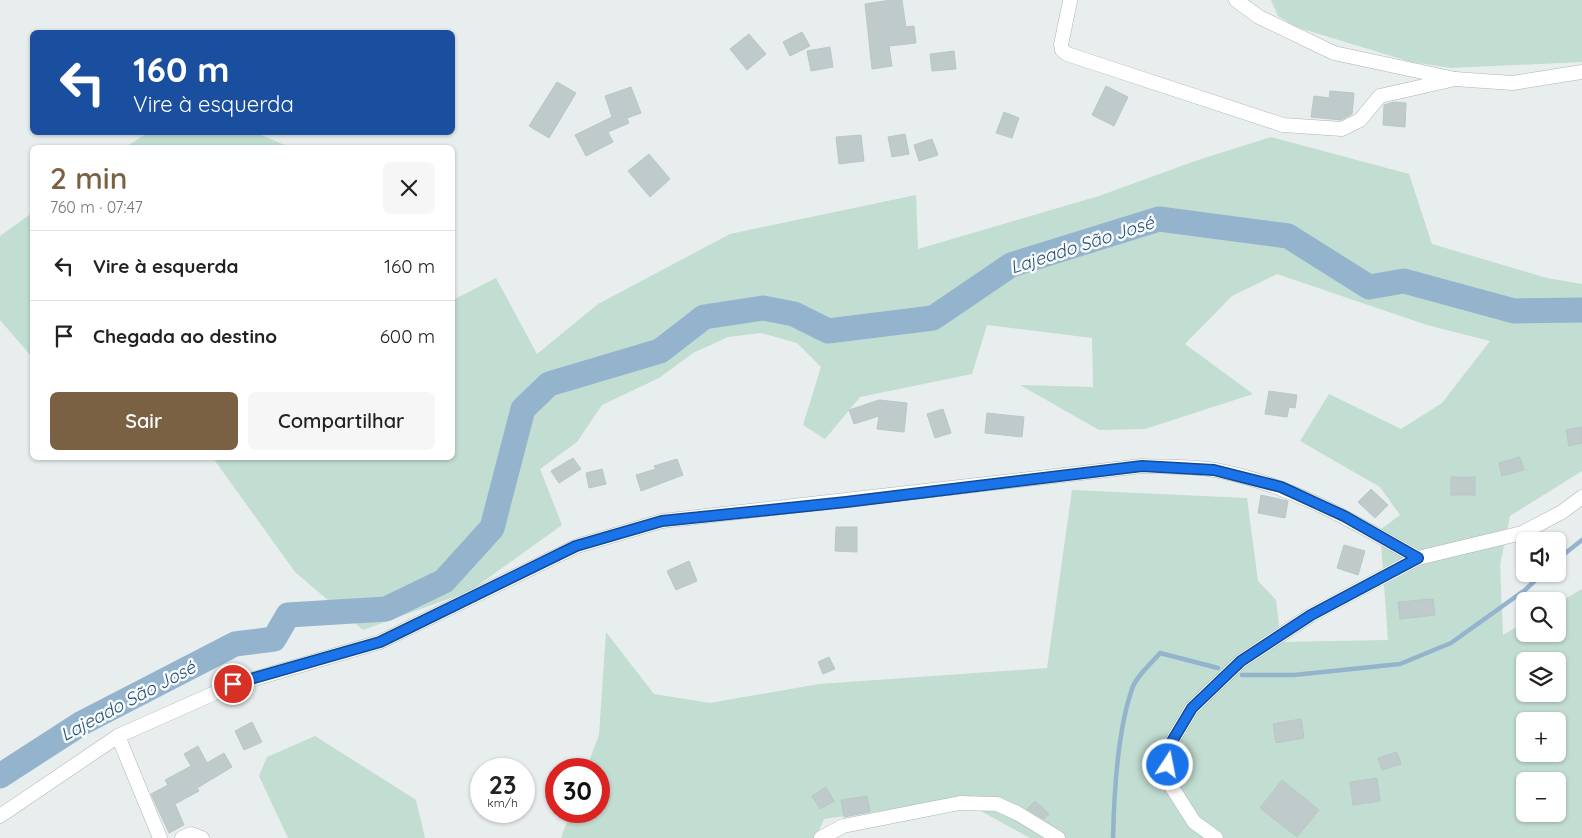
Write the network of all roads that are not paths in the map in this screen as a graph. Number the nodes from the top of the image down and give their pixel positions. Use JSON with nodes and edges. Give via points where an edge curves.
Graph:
{"nodes":[{"id":1,"x":1236,"y":0,"type":"edge"},
{"id":2,"x":1070,"y":1,"type":"edge"},
{"id":3,"x":1582,"y":72,"type":"edge"},
{"id":4,"x":1455,"y":79,"type":"junction"},
{"id":5,"x":1582,"y":496,"type":"edge"},
{"id":6,"x":1418,"y":558,"type":"junction"},
{"id":7,"x":118,"y":736,"type":"junction"},
{"id":8,"x":0,"y":816,"type":"edge"},
{"id":9,"x":160,"y":838,"type":"edge"},
{"id":10,"x":182,"y":838,"type":"edge"},
{"id":11,"x":202,"y":838,"type":"edge"},
{"id":12,"x":821,"y":838,"type":"edge"},
{"id":13,"x":1058,"y":838,"type":"edge"},
{"id":14,"x":1216,"y":838,"type":"edge"}],
"edges":[{"from":1,"to":4,"type":"street","via":[[1258,17],[1334,53]]},
{"from":2,"to":4,"type":"street","via":[[1061,44],[1067,54],[1283,125],[1342,129],[1360,120],[1380,96]]},
{"from":3,"to":4,"type":"street","via":[[1512,83]]},
{"from":5,"to":6,"type":"street","via":[[1562,512],[1522,533]]},
{"from":6,"to":7,"type":"street","via":[[1344,516],[1281,487],[1214,470],[1142,466],[662,521],[576,546],[380,642],[233,684]]},
{"from":6,"to":14,"type":"street","via":[[1311,615],[1248,656],[1192,708],[1168,748],[1168,781],[1194,822]]},
{"from":7,"to":8,"type":"street"},
{"from":7,"to":9,"type":"street"},
{"from":10,"to":11,"type":"street","via":[[191,834]]},
{"from":12,"to":13,"type":"street","via":[[843,826],[960,803],[997,804]]}]}
